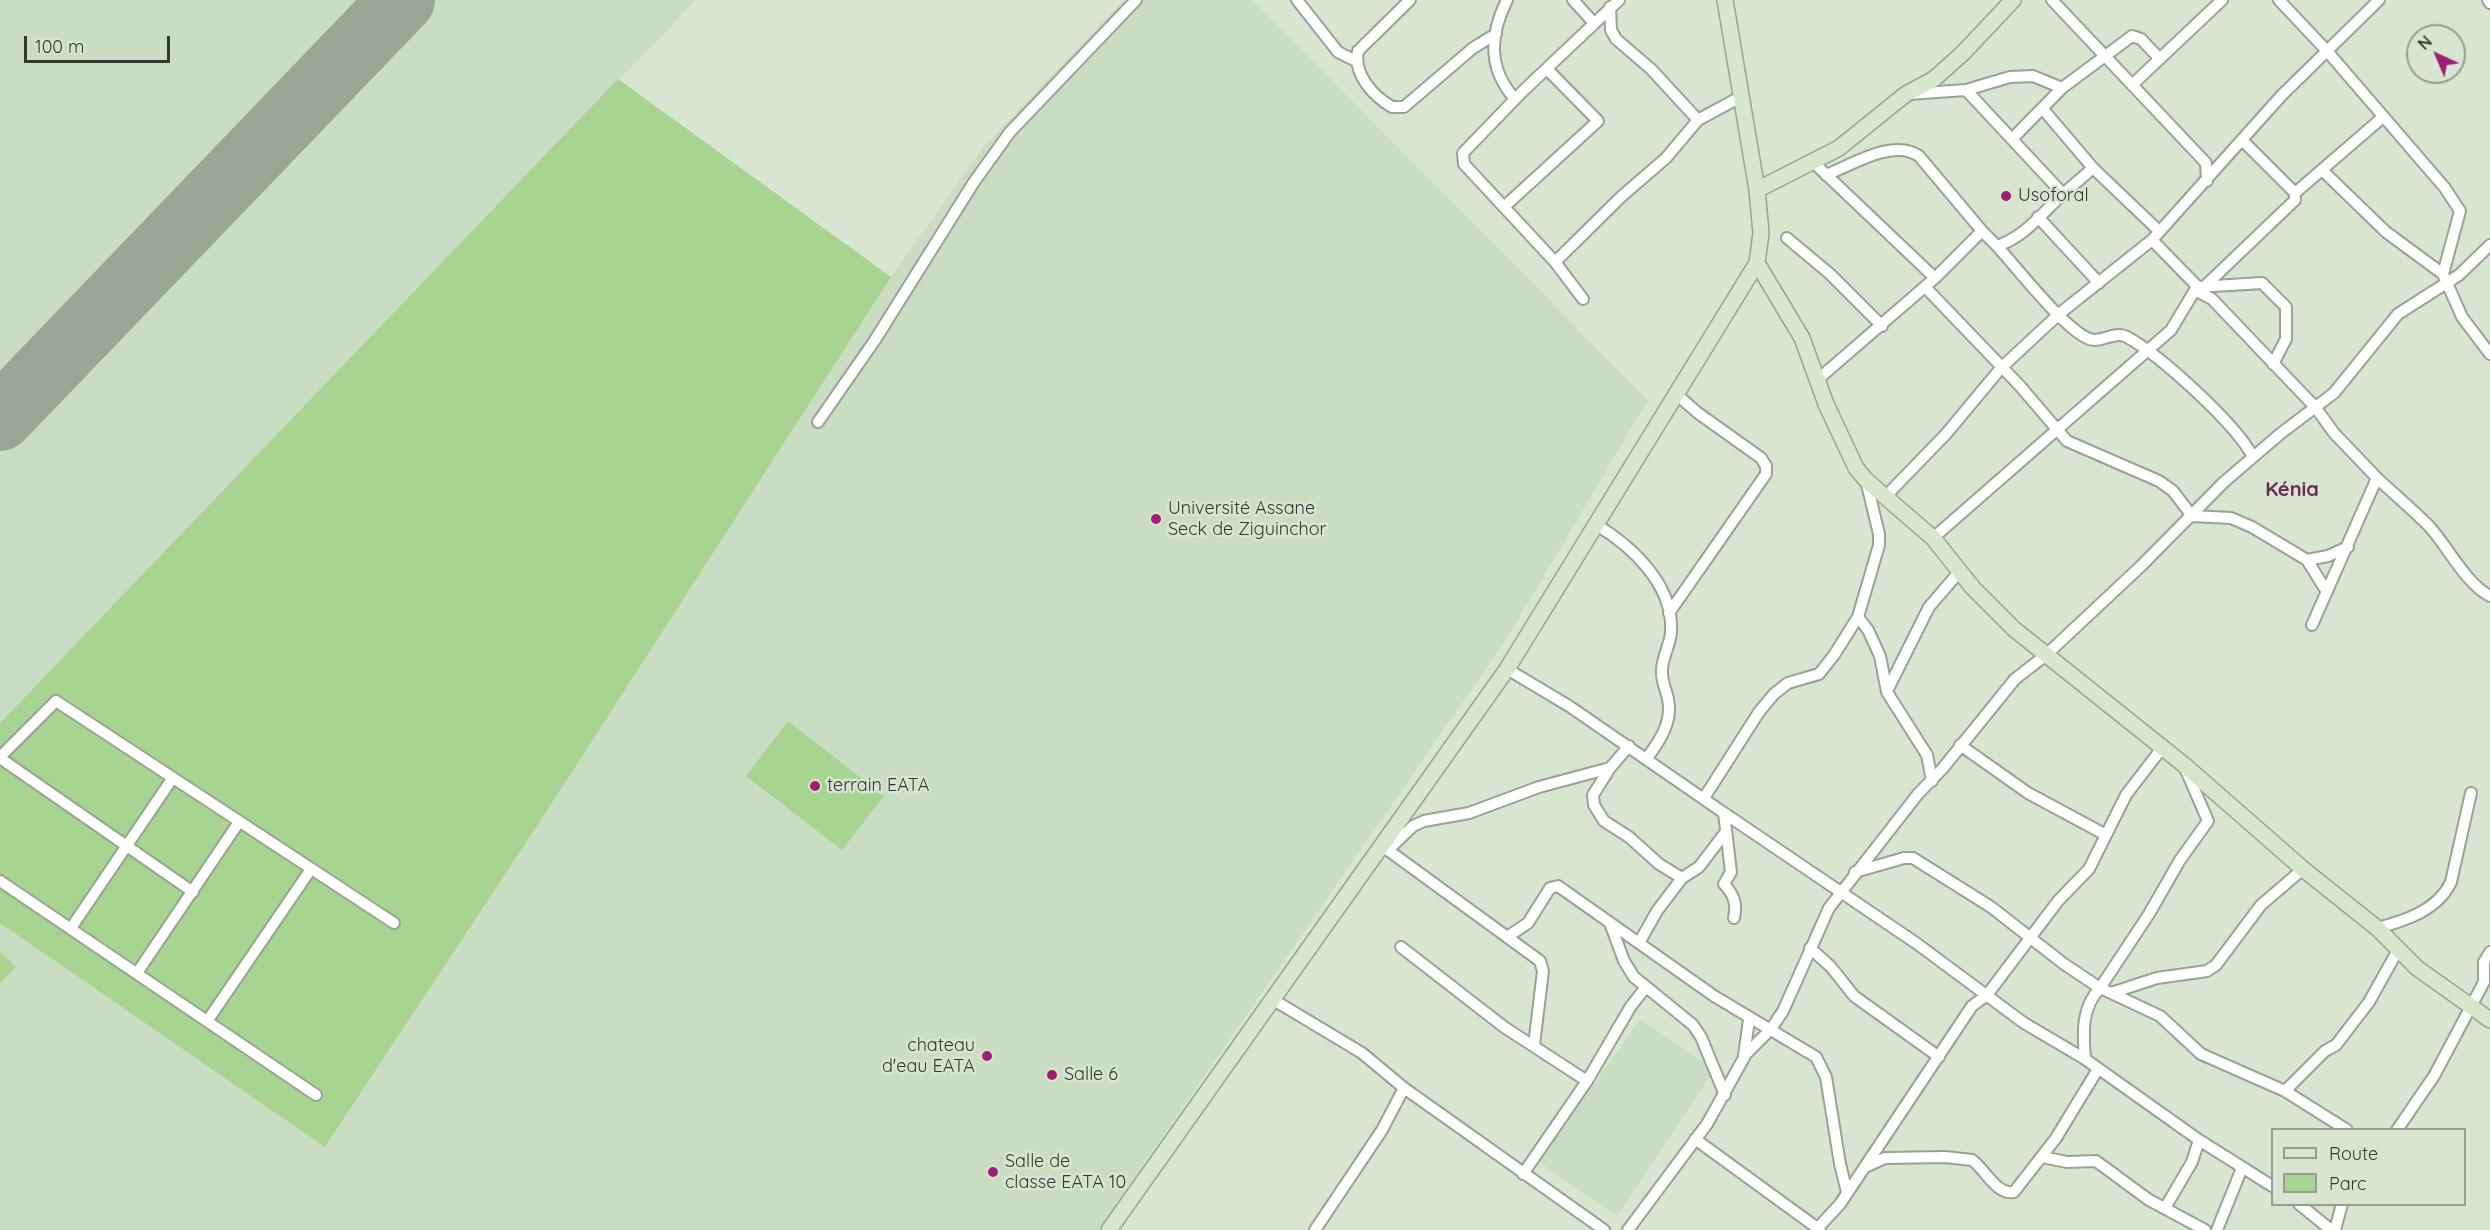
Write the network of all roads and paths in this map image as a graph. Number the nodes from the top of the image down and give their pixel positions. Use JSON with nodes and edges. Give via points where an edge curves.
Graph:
{"nodes":[{"id":1,"x":1136,"y":0,"type":"edge"},
{"id":2,"x":1298,"y":0,"type":"edge"},
{"id":3,"x":1410,"y":0,"type":"edge"},
{"id":4,"x":1573,"y":0,"type":"edge"},
{"id":5,"x":1619,"y":0,"type":"edge"},
{"id":6,"x":1725,"y":0,"type":"edge"},
{"id":7,"x":2013,"y":0,"type":"edge"},
{"id":8,"x":2052,"y":0,"type":"edge"},
{"id":9,"x":2222,"y":0,"type":"edge"},
{"id":10,"x":2279,"y":0,"type":"edge"},
{"id":11,"x":2379,"y":0,"type":"edge"},
{"id":12,"x":1506,"y":1,"type":"edge"},
{"id":13,"x":1610,"y":7,"type":"junction"},
{"id":14,"x":1593,"y":22,"type":"junction"},
{"id":15,"x":1496,"y":34,"type":"junction"},
{"id":16,"x":2327,"y":51,"type":"junction"},
{"id":17,"x":2103,"y":55,"type":"junction"},
{"id":18,"x":2160,"y":58,"type":"junction"},
{"id":19,"x":1356,"y":61,"type":"junction"},
{"id":20,"x":1547,"y":69,"type":"junction"},
{"id":21,"x":2132,"y":85,"type":"junction"},
{"id":22,"x":2062,"y":88,"type":"junction"},
{"id":23,"x":1966,"y":90,"type":"junction"},
{"id":24,"x":1906,"y":94,"type":"junction"},
{"id":25,"x":1742,"y":96,"type":"junction"},
{"id":26,"x":1515,"y":99,"type":"junction"},
{"id":27,"x":2042,"y":108,"type":"junction"},
{"id":28,"x":2383,"y":117,"type":"junction"},
{"id":29,"x":1698,"y":120,"type":"junction"},
{"id":30,"x":2012,"y":139,"type":"junction"},
{"id":31,"x":2242,"y":140,"type":"junction"},
{"id":32,"x":1814,"y":163,"type":"junction"},
{"id":33,"x":2093,"y":168,"type":"junction"},
{"id":34,"x":2323,"y":171,"type":"junction"},
{"id":35,"x":1826,"y":175,"type":"junction"},
{"id":36,"x":2207,"y":181,"type":"junction"},
{"id":37,"x":1757,"y":190,"type":"junction"},
{"id":38,"x":2295,"y":193,"type":"junction"},
{"id":39,"x":2063,"y":194,"type":"junction"},
{"id":40,"x":1505,"y":206,"type":"junction"},
{"id":41,"x":2038,"y":217,"type":"junction"},
{"id":42,"x":1982,"y":231,"type":"junction"},
{"id":43,"x":2156,"y":235,"type":"junction"},
{"id":44,"x":1787,"y":238,"type":"dead end"},
{"id":45,"x":2490,"y":245,"type":"edge"},
{"id":46,"x":1997,"y":246,"type":"junction"},
{"id":47,"x":1555,"y":262,"type":"junction"},
{"id":48,"x":1756,"y":263,"type":"junction"},
{"id":49,"x":1935,"y":278,"type":"junction"},
{"id":50,"x":2445,"y":279,"type":"junction"},
{"id":51,"x":2099,"y":283,"type":"junction"},
{"id":52,"x":2205,"y":286,"type":"junction"},
{"id":53,"x":1926,"y":288,"type":"junction"},
{"id":54,"x":1583,"y":299,"type":"dead end"},
{"id":55,"x":2059,"y":314,"type":"junction"},
{"id":56,"x":1882,"y":326,"type":"junction"},
{"id":57,"x":2146,"y":350,"type":"junction"},
{"id":58,"x":2490,"y":354,"type":"edge"},
{"id":59,"x":2273,"y":364,"type":"junction"},
{"id":60,"x":2001,"y":368,"type":"junction"},
{"id":61,"x":1816,"y":381,"type":"junction"},
{"id":62,"x":1675,"y":393,"type":"junction"},
{"id":63,"x":2316,"y":408,"type":"junction"},
{"id":64,"x":818,"y":422,"type":"dead end"},
{"id":65,"x":2056,"y":431,"type":"junction"},
{"id":66,"x":2253,"y":457,"type":"junction"},
{"id":67,"x":2377,"y":478,"type":"junction"},
{"id":68,"x":1866,"y":480,"type":"junction"},
{"id":69,"x":1885,"y":497,"type":"junction"},
{"id":70,"x":2192,"y":516,"type":"junction"},
{"id":71,"x":1595,"y":524,"type":"junction"},
{"id":72,"x":1933,"y":538,"type":"junction"},
{"id":73,"x":2348,"y":547,"type":"junction"},
{"id":74,"x":2307,"y":560,"type":"junction"},
{"id":75,"x":1960,"y":571,"type":"junction"},
{"id":76,"x":2327,"y":592,"type":"junction"},
{"id":77,"x":2490,"y":596,"type":"edge"},
{"id":78,"x":1669,"y":612,"type":"junction"},
{"id":79,"x":1858,"y":617,"type":"junction"},
{"id":80,"x":2312,"y":625,"type":"dead end"},
{"id":81,"x":2046,"y":655,"type":"junction"},
{"id":82,"x":1507,"y":669,"type":"junction"},
{"id":83,"x":1887,"y":692,"type":"junction"},
{"id":84,"x":1960,"y":745,"type":"junction"},
{"id":85,"x":1629,"y":746,"type":"junction"},
{"id":86,"x":2162,"y":748,"type":"junction"},
{"id":87,"x":0,"y":757,"type":"edge"},
{"id":88,"x":1647,"y":758,"type":"junction"},
{"id":89,"x":2183,"y":764,"type":"junction"},
{"id":90,"x":1610,"y":768,"type":"junction"},
{"id":91,"x":172,"y":779,"type":"junction"},
{"id":92,"x":1932,"y":781,"type":"junction"},
{"id":93,"x":2471,"y":793,"type":"dead end"},
{"id":94,"x":1704,"y":798,"type":"junction"},
{"id":95,"x":1724,"y":813,"type":"junction"},
{"id":96,"x":239,"y":822,"type":"junction"},
{"id":97,"x":1725,"y":833,"type":"junction"},
{"id":98,"x":2106,"y":835,"type":"junction"},
{"id":99,"x":125,"y":845,"type":"junction"},
{"id":100,"x":1384,"y":848,"type":"junction"},
{"id":101,"x":311,"y":869,"type":"junction"},
{"id":102,"x":2303,"y":869,"type":"junction"},
{"id":103,"x":1855,"y":873,"type":"junction"},
{"id":104,"x":1682,"y":878,"type":"junction"},
{"id":105,"x":0,"y":881,"type":"edge"},
{"id":106,"x":1841,"y":890,"type":"junction"},
{"id":107,"x":193,"y":892,"type":"junction"},
{"id":108,"x":1734,"y":918,"type":"dead end"},
{"id":109,"x":394,"y":923,"type":"dead end"},
{"id":110,"x":1610,"y":923,"type":"junction"},
{"id":111,"x":71,"y":928,"type":"junction"},
{"id":112,"x":2377,"y":928,"type":"junction"},
{"id":113,"x":1507,"y":937,"type":"junction"},
{"id":114,"x":2031,"y":939,"type":"junction"},
{"id":115,"x":1639,"y":943,"type":"junction"},
{"id":116,"x":1401,"y":947,"type":"dead end"},
{"id":117,"x":1810,"y":948,"type":"junction"},
{"id":118,"x":2398,"y":950,"type":"junction"},
{"id":119,"x":2490,"y":952,"type":"edge"},
{"id":120,"x":137,"y":973,"type":"junction"},
{"id":121,"x":1646,"y":987,"type":"junction"},
{"id":122,"x":2100,"y":988,"type":"junction"},
{"id":123,"x":2111,"y":993,"type":"junction"},
{"id":124,"x":1987,"y":995,"type":"junction"},
{"id":125,"x":1272,"y":999,"type":"junction"},
{"id":126,"x":2471,"y":1005,"type":"junction"},
{"id":127,"x":208,"y":1020,"type":"junction"},
{"id":128,"x":1749,"y":1020,"type":"junction"},
{"id":129,"x":2490,"y":1020,"type":"edge"},
{"id":130,"x":1771,"y":1029,"type":"junction"},
{"id":131,"x":1533,"y":1045,"type":"junction"},
{"id":132,"x":1939,"y":1057,"type":"junction"},
{"id":133,"x":2085,"y":1059,"type":"junction"},
{"id":134,"x":1742,"y":1060,"type":"junction"},
{"id":135,"x":2098,"y":1069,"type":"junction"},
{"id":136,"x":1587,"y":1081,"type":"junction"},
{"id":137,"x":1404,"y":1088,"type":"junction"},
{"id":138,"x":2285,"y":1091,"type":"junction"},
{"id":139,"x":316,"y":1095,"type":"dead end"},
{"id":140,"x":1725,"y":1095,"type":"junction"},
{"id":141,"x":2344,"y":1128,"type":"edge"},
{"id":142,"x":2398,"y":1128,"type":"edge"},
{"id":143,"x":1695,"y":1139,"type":"junction"},
{"id":144,"x":2199,"y":1140,"type":"junction"},
{"id":145,"x":2042,"y":1157,"type":"junction"},
{"id":146,"x":1865,"y":1167,"type":"junction"},
{"id":147,"x":2242,"y":1168,"type":"junction"},
{"id":148,"x":1523,"y":1174,"type":"junction"},
{"id":149,"x":2271,"y":1185,"type":"edge"},
{"id":150,"x":1847,"y":1192,"type":"junction"},
{"id":151,"x":2302,"y":1206,"type":"edge"},
{"id":152,"x":2341,"y":1206,"type":"edge"},
{"id":153,"x":2165,"y":1208,"type":"junction"},
{"id":154,"x":1818,"y":1229,"type":"edge"},
{"id":155,"x":1109,"y":1230,"type":"edge"},
{"id":156,"x":1315,"y":1230,"type":"edge"},
{"id":157,"x":1604,"y":1230,"type":"edge"},
{"id":158,"x":1628,"y":1230,"type":"edge"},
{"id":159,"x":2205,"y":1230,"type":"edge"},
{"id":160,"x":2217,"y":1230,"type":"edge"},
{"id":161,"x":2333,"y":1230,"type":"edge"}],
"edges":[{"from":1,"to":64,"type":"street","via":[[1010,132]]},
{"from":2,"to":19,"type":"street","via":[[1338,52]]},
{"from":3,"to":19,"type":"street","via":[[1358,51]]},
{"from":4,"to":14,"type":"street"},
{"from":5,"to":13,"type":"street"},
{"from":6,"to":25,"type":"street"},
{"from":7,"to":24,"type":"street","via":[[1964,53],[1934,79]]},
{"from":8,"to":17,"type":"street"},
{"from":9,"to":18,"type":"street"},
{"from":10,"to":16,"type":"street"},
{"from":11,"to":16,"type":"street"},
{"from":12,"to":15,"type":"street"},
{"from":13,"to":14,"type":"street"},
{"from":13,"to":29,"type":"street","via":[[1611,30],[1616,39],[1652,69]]},
{"from":14,"to":20,"type":"street"},
{"from":15,"to":19,"type":"street","via":[[1473,48],[1404,107],[1385,103],[1363,80]]},
{"from":15,"to":26,"type":"street","via":[[1498,76]]},
{"from":16,"to":28,"type":"street"},
{"from":16,"to":31,"type":"street"},
{"from":17,"to":18,"type":"street","via":[[2132,36],[2141,39]]},
{"from":17,"to":21,"type":"street"},
{"from":17,"to":22,"type":"street"},
{"from":18,"to":21,"type":"street"},
{"from":20,"to":26,"type":"street"},
{"from":20,"to":40,"type":"street","via":[[1598,120]]},
{"from":21,"to":36,"type":"street","via":[[2206,163]]},
{"from":22,"to":23,"type":"street","via":[[2033,76],[2010,77]]},
{"from":22,"to":27,"type":"street"},
{"from":23,"to":24,"type":"street"},
{"from":23,"to":30,"type":"street"},
{"from":24,"to":32,"type":"street"},
{"from":25,"to":29,"type":"street"},
{"from":25,"to":37,"type":"street"},
{"from":26,"to":40,"type":"street","via":[[1463,153],[1464,164]]},
{"from":27,"to":30,"type":"street"},
{"from":27,"to":33,"type":"street"},
{"from":28,"to":34,"type":"street"},
{"from":28,"to":50,"type":"street","via":[[2460,211]]},
{"from":29,"to":47,"type":"street","via":[[1666,158]]},
{"from":30,"to":39,"type":"street"},
{"from":31,"to":36,"type":"street"},
{"from":31,"to":38,"type":"street"},
{"from":32,"to":35,"type":"street"},
{"from":32,"to":37,"type":"street"},
{"from":33,"to":39,"type":"street"},
{"from":33,"to":43,"type":"street"},
{"from":34,"to":38,"type":"street"},
{"from":34,"to":50,"type":"street","via":[[2386,232]]},
{"from":35,"to":42,"type":"street","via":[[1892,150],[1910,150]]},
{"from":35,"to":49,"type":"street"},
{"from":36,"to":43,"type":"street"},
{"from":37,"to":48,"type":"street","via":[[1761,232]]},
{"from":38,"to":52,"type":"street","via":[[2295,200]]},
{"from":39,"to":41,"type":"street"},
{"from":40,"to":47,"type":"street"},
{"from":41,"to":46,"type":"street","via":[[2020,236]]},
{"from":41,"to":51,"type":"street"},
{"from":42,"to":46,"type":"street"},
{"from":42,"to":49,"type":"street"},
{"from":43,"to":51,"type":"street"},
{"from":43,"to":52,"type":"street","via":[[2198,287]]},
{"from":44,"to":56,"type":"street"},
{"from":45,"to":50,"type":"street"},
{"from":46,"to":55,"type":"street"},
{"from":47,"to":54,"type":"street"},
{"from":48,"to":61,"type":"street","via":[[1802,338]]},
{"from":48,"to":62,"type":"street"},
{"from":49,"to":53,"type":"street"},
{"from":50,"to":58,"type":"street","via":[[2462,317]]},
{"from":50,"to":63,"type":"street","via":[[2398,314],[2334,393]]},
{"from":51,"to":55,"type":"street"},
{"from":52,"to":59,"type":"street","via":[[2262,283],[2286,307],[2286,339]]},
{"from":53,"to":56,"type":"street"},
{"from":53,"to":60,"type":"street"},
{"from":55,"to":57,"type":"street","via":[[2090,340],[2125,336]]},
{"from":55,"to":60,"type":"street"},
{"from":56,"to":61,"type":"street"},
{"from":57,"to":59,"type":"street","via":[[2171,330],[2196,290],[2212,299]]},
{"from":57,"to":65,"type":"street"},
{"from":57,"to":66,"type":"street","via":[[2238,432]]},
{"from":59,"to":63,"type":"street"},
{"from":60,"to":65,"type":"street"},
{"from":60,"to":69,"type":"street","via":[[1946,434]]},
{"from":61,"to":68,"type":"street"},
{"from":62,"to":71,"type":"street"},
{"from":62,"to":78,"type":"street","via":[[1761,458],[1766,474]]},
{"from":63,"to":66,"type":"street"},
{"from":63,"to":67,"type":"street"},
{"from":65,"to":70,"type":"street","via":[[2080,449],[2158,481],[2173,491]]},
{"from":65,"to":72,"type":"street"},
{"from":66,"to":70,"type":"street"},
{"from":67,"to":73,"type":"street"},
{"from":67,"to":77,"type":"street","via":[[2428,525],[2474,585]]},
{"from":68,"to":69,"type":"street"},
{"from":68,"to":79,"type":"street","via":[[1879,544]]},
{"from":69,"to":72,"type":"street"},
{"from":70,"to":74,"type":"street","via":[[2242,522]]},
{"from":70,"to":81,"type":"street"},
{"from":71,"to":78,"type":"street","via":[[1639,557],[1662,592]]},
{"from":71,"to":82,"type":"street"},
{"from":72,"to":75,"type":"street"},
{"from":73,"to":74,"type":"street"},
{"from":73,"to":76,"type":"street"},
{"from":74,"to":76,"type":"street"},
{"from":75,"to":81,"type":"street","via":[[2014,628]]},
{"from":75,"to":83,"type":"street","via":[[1929,608]]},
{"from":76,"to":80,"type":"street"},
{"from":78,"to":88,"type":"street","via":[[1671,635],[1661,670],[1669,702],[1668,721]]},
{"from":79,"to":83,"type":"street","via":[[1880,656]]},
{"from":79,"to":94,"type":"street","via":[[1819,674],[1788,684],[1759,712]]},
{"from":81,"to":84,"type":"street","via":[[2015,679]]},
{"from":81,"to":86,"type":"street"},
{"from":82,"to":85,"type":"street"},
{"from":82,"to":100,"type":"street"},
{"from":83,"to":92,"type":"street","via":[[1922,744]]},
{"from":84,"to":92,"type":"street"},
{"from":84,"to":98,"type":"street","via":[[2028,793]]},
{"from":85,"to":88,"type":"street"},
{"from":85,"to":90,"type":"street"},
{"from":86,"to":89,"type":"street"},
{"from":86,"to":98,"type":"street","via":[[2127,795]]},
{"from":87,"to":91,"type":"street","via":[[56,701]]},
{"from":87,"to":99,"type":"street"},
{"from":88,"to":94,"type":"street"},
{"from":89,"to":102,"type":"street"},
{"from":89,"to":122,"type":"street","via":[[2208,821]]},
{"from":90,"to":100,"type":"street","via":[[1539,787],[1468,813],[1424,821]]},
{"from":90,"to":104,"type":"street","via":[[1593,795],[1597,812],[1659,864]]},
{"from":91,"to":96,"type":"street"},
{"from":91,"to":99,"type":"street"},
{"from":92,"to":103,"type":"street"},
{"from":93,"to":112,"type":"street","via":[[2445,895],[2412,916]]},
{"from":94,"to":95,"type":"street"},
{"from":95,"to":97,"type":"street"},
{"from":95,"to":106,"type":"street"},
{"from":96,"to":101,"type":"street"},
{"from":96,"to":107,"type":"street"},
{"from":97,"to":104,"type":"street","via":[[1699,867]]},
{"from":97,"to":108,"type":"street","via":[[1731,872],[1724,884],[1734,895]]},
{"from":98,"to":114,"type":"street","via":[[2088,869],[2058,901]]},
{"from":99,"to":107,"type":"street"},
{"from":99,"to":111,"type":"street"},
{"from":100,"to":113,"type":"street"},
{"from":100,"to":125,"type":"street"},
{"from":101,"to":109,"type":"street"},
{"from":101,"to":127,"type":"street"},
{"from":102,"to":112,"type":"street"},
{"from":102,"to":123,"type":"street","via":[[2261,905],[2216,965]]},
{"from":103,"to":106,"type":"street"},
{"from":103,"to":114,"type":"street","via":[[1913,858],[1990,907]]},
{"from":104,"to":115,"type":"street"},
{"from":105,"to":111,"type":"street"},
{"from":106,"to":117,"type":"street"},
{"from":106,"to":124,"type":"street"},
{"from":107,"to":120,"type":"street"},
{"from":110,"to":113,"type":"street","via":[[1558,886],[1550,888],[1528,923]]},
{"from":110,"to":115,"type":"street"},
{"from":110,"to":121,"type":"street","via":[[1624,961]]},
{"from":111,"to":120,"type":"street"},
{"from":112,"to":118,"type":"street"},
{"from":113,"to":131,"type":"street","via":[[1543,965]]},
{"from":114,"to":122,"type":"street"},
{"from":114,"to":124,"type":"street"},
{"from":115,"to":128,"type":"street"},
{"from":116,"to":131,"type":"street"},
{"from":117,"to":130,"type":"street","via":[[1783,1011]]},
{"from":117,"to":132,"type":"street","via":[[1854,996]]},
{"from":118,"to":126,"type":"street"},
{"from":118,"to":138,"type":"street","via":[[2369,1002],[2336,1045]]},
{"from":119,"to":126,"type":"street","via":[[2484,962],[2484,982]]},
{"from":120,"to":127,"type":"street"},
{"from":121,"to":136,"type":"street"},
{"from":121,"to":140,"type":"street","via":[[1693,1024]]},
{"from":122,"to":123,"type":"street"},
{"from":122,"to":133,"type":"street","via":[[2086,1007]]},
{"from":123,"to":138,"type":"street","via":[[2160,1016],[2201,1054]]},
{"from":124,"to":132,"type":"street","via":[[1972,1006]]},
{"from":124,"to":133,"type":"street","via":[[2038,1032]]},
{"from":125,"to":137,"type":"street","via":[[1362,1053]]},
{"from":125,"to":155,"type":"street"},
{"from":126,"to":129,"type":"street"},
{"from":126,"to":142,"type":"street","via":[[2434,1076]]},
{"from":127,"to":139,"type":"street"},
{"from":128,"to":130,"type":"street"},
{"from":128,"to":134,"type":"street"},
{"from":130,"to":134,"type":"street"},
{"from":130,"to":150,"type":"street","via":[[1823,1066]]},
{"from":131,"to":136,"type":"street"},
{"from":132,"to":146,"type":"street"},
{"from":133,"to":135,"type":"street"},
{"from":134,"to":140,"type":"street"},
{"from":135,"to":144,"type":"street"},
{"from":135,"to":145,"type":"street"},
{"from":136,"to":148,"type":"street"},
{"from":137,"to":148,"type":"street"},
{"from":137,"to":156,"type":"street","via":[[1382,1130]]},
{"from":138,"to":141,"type":"street"},
{"from":140,"to":143,"type":"street"},
{"from":143,"to":154,"type":"street"},
{"from":143,"to":158,"type":"street"},
{"from":144,"to":147,"type":"street"},
{"from":144,"to":153,"type":"street","via":[[2192,1162]]},
{"from":145,"to":146,"type":"street","via":[[2020,1188],[2011,1193],[1997,1186],[1972,1160],[1885,1158]]},
{"from":145,"to":153,"type":"street","via":[[2067,1162],[2096,1161]]},
{"from":146,"to":150,"type":"street"},
{"from":147,"to":149,"type":"street"},
{"from":147,"to":160,"type":"street"},
{"from":148,"to":157,"type":"street"},
{"from":150,"to":154,"type":"street"},
{"from":151,"to":161,"type":"street"},
{"from":152,"to":161,"type":"street"},
{"from":153,"to":159,"type":"street"}]}
